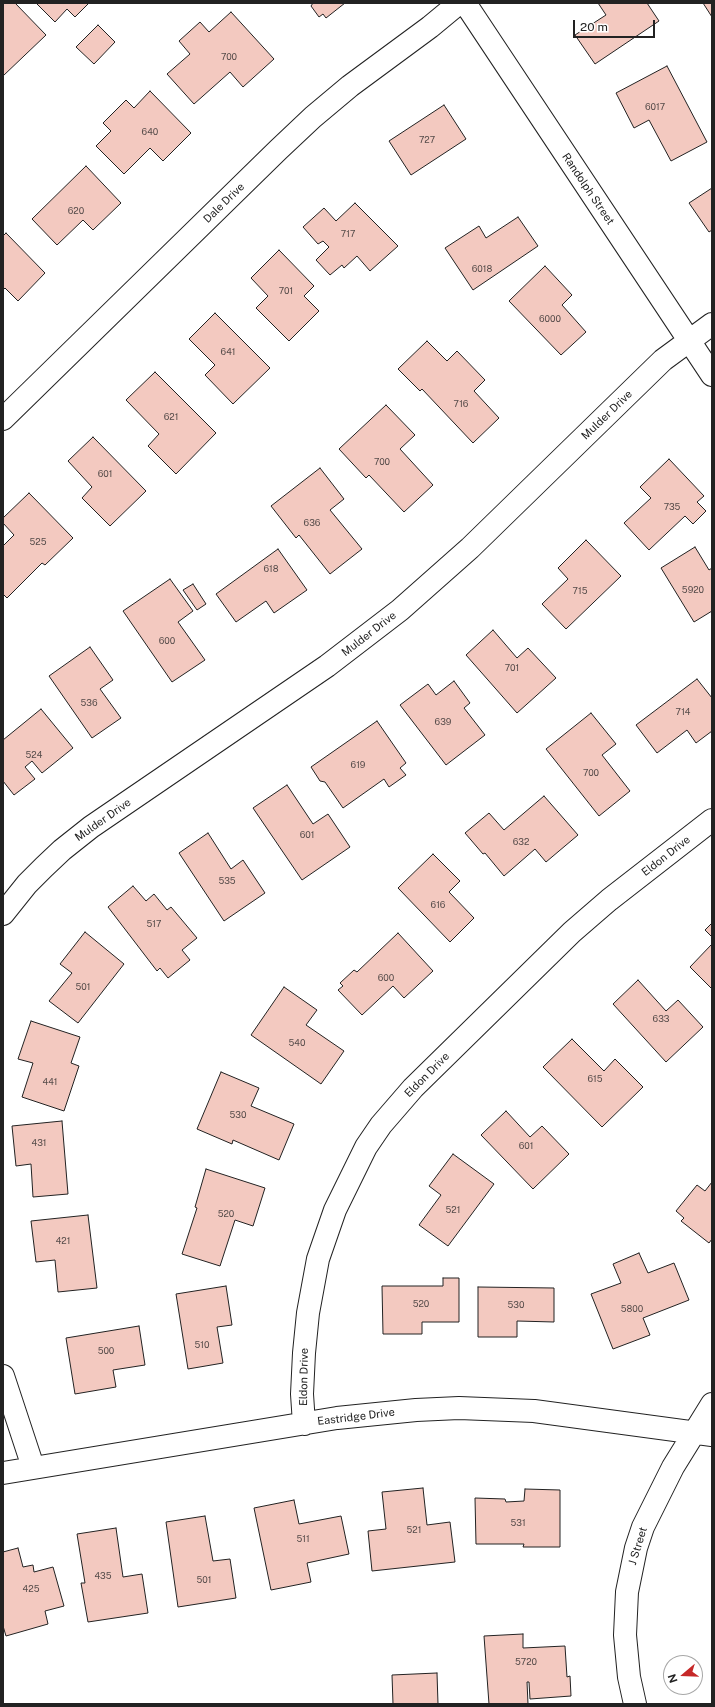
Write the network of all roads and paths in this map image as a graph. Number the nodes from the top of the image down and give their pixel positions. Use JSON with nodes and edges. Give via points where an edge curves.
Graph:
{"nodes":[{"id":1,"x":459,"y":3,"type":"edge"},
{"id":2,"x":465,"y":3,"type":"edge"},
{"id":3,"x":712,"y":324,"type":"edge"},
{"id":4,"x":689,"y":341,"type":"junction"},
{"id":5,"x":712,"y":375,"type":"edge"},
{"id":6,"x":3,"y":420,"type":"edge"},
{"id":7,"x":712,"y":820,"type":"edge"},
{"id":8,"x":3,"y":914,"type":"edge"},
{"id":9,"x":3,"y":1376,"type":"edge"},
{"id":10,"x":712,"y":1404,"type":"edge"},
{"id":11,"x":304,"y":1424,"type":"junction"},
{"id":12,"x":703,"y":1434,"type":"edge"},
{"id":13,"x":33,"y":1468,"type":"junction"},
{"id":14,"x":3,"y":1473,"type":"edge"},
{"id":15,"x":635,"y":1704,"type":"edge"}],
"edges":[{"from":1,"to":6,"type":"street","name":"Dale Drive","via":[[350,86],[308,122]]},
{"from":2,"to":4,"type":"street","name":"Randolph Street"},
{"from":3,"to":4,"type":"street","name":"Mulder Drive"},
{"from":4,"to":5,"type":"street","name":"Randolph Street"},
{"from":4,"to":8,"type":"street","name":"Mulder Drive","via":[[663,360],[470,548],[400,610],[328,666],[74,840],[27,884]]},
{"from":7,"to":11,"type":"street","name":"Eldon Drive","via":[[572,932],[413,1088],[366,1147],[334,1210],[318,1259],[304,1353]]},
{"from":9,"to":13,"type":"street"},
{"from":10,"to":12,"type":"street","name":"J Street"},
{"from":11,"to":12,"type":"street","name":"Eastridge Drive","via":[[376,1413],[460,1408],[534,1411]]},
{"from":11,"to":13,"type":"street","name":"Eastridge Drive"},
{"from":12,"to":15,"type":"street","name":"J Street","via":[[674,1467],[643,1527],[631,1569],[625,1635],[628,1677]]},
{"from":13,"to":14,"type":"street","name":"Eastridge Drive"}]}
